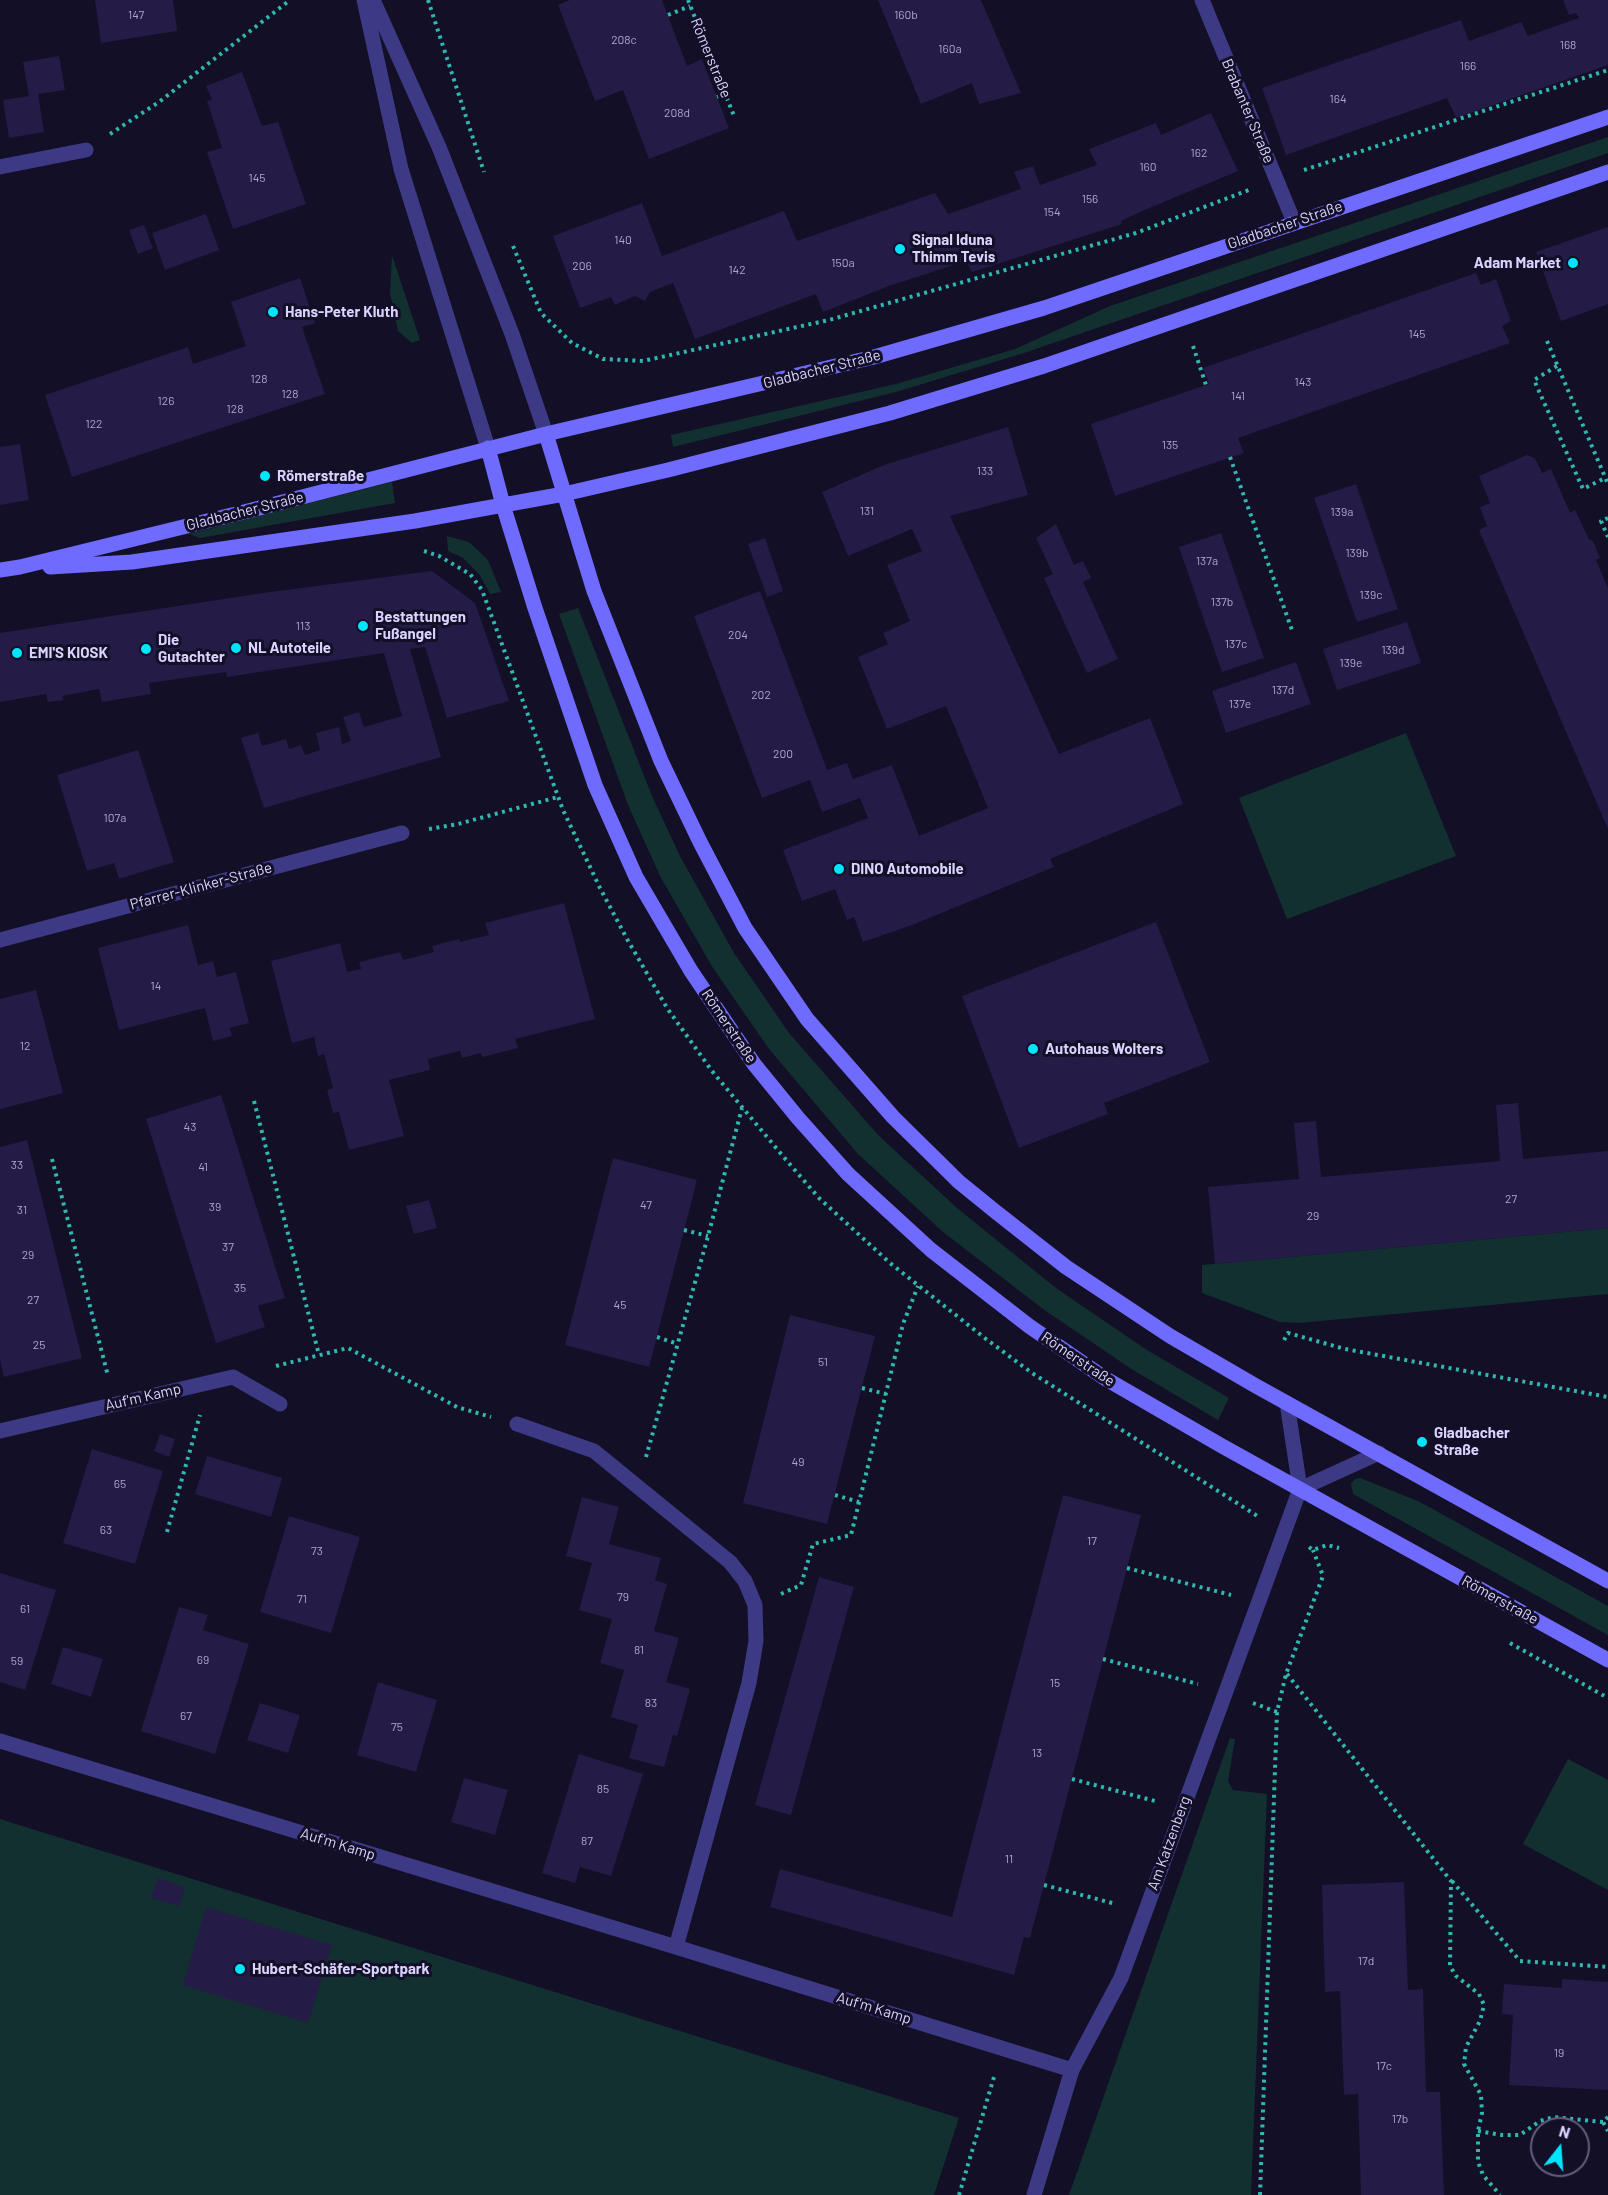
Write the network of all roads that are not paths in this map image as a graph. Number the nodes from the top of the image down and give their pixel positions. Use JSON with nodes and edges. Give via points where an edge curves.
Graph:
{"nodes":[{"id":1,"x":364,"y":0,"type":"edge"},
{"id":2,"x":373,"y":0,"type":"edge"},
{"id":3,"x":1202,"y":0,"type":"edge"},
{"id":4,"x":1608,"y":117,"type":"edge"},
{"id":5,"x":86,"y":150,"type":"road end"},
{"id":6,"x":0,"y":167,"type":"edge"},
{"id":7,"x":1608,"y":172,"type":"edge"},
{"id":8,"x":1294,"y":222,"type":"junction"},
{"id":9,"x":546,"y":434,"type":"junction"},
{"id":10,"x":488,"y":448,"type":"junction"},
{"id":11,"x":564,"y":494,"type":"junction"},
{"id":12,"x":503,"y":505,"type":"junction"},
{"id":13,"x":20,"y":567,"type":"junction"},
{"id":14,"x":0,"y":570,"type":"edge"},
{"id":15,"x":402,"y":833,"type":"road end"},
{"id":16,"x":0,"y":940,"type":"edge"},
{"id":17,"x":1287,"y":1403,"type":"junction"},
{"id":18,"x":280,"y":1404,"type":"dead end"},
{"id":19,"x":517,"y":1424,"type":"road end"},
{"id":20,"x":0,"y":1431,"type":"edge"},
{"id":21,"x":1379,"y":1453,"type":"junction"},
{"id":22,"x":1300,"y":1489,"type":"junction"},
{"id":23,"x":1608,"y":1581,"type":"edge"},
{"id":24,"x":1608,"y":1660,"type":"edge"},
{"id":25,"x":0,"y":1741,"type":"edge"},
{"id":26,"x":676,"y":1947,"type":"junction"},
{"id":27,"x":1072,"y":2070,"type":"junction"},
{"id":28,"x":1034,"y":2195,"type":"edge"}],
"edges":[{"from":1,"to":10,"type":"street","name":"Römerstraße","via":[[401,169]]},
{"from":2,"to":9,"type":"street","via":[[439,147],[512,334]]},
{"from":3,"to":8,"type":"street","name":"Brabanter Straße"},
{"from":4,"to":8,"type":"main road","name":"Gladbacher Straße"},
{"from":5,"to":6,"type":"street"},
{"from":7,"to":11,"type":"main road","name":"Gladbacher Straße","via":[[1044,366],[890,413]]},
{"from":8,"to":9,"type":"main road","name":"Gladbacher Straße","via":[[1044,308],[874,357]]},
{"from":9,"to":10,"type":"main road","name":"Gladbacher Straße"},
{"from":9,"to":11,"type":"main road"},
{"from":10,"to":12,"type":"main road","name":"Römerstraße"},
{"from":10,"to":13,"type":"main road","name":"Gladbacher Straße"},
{"from":11,"to":12,"type":"main road","name":"Gladbacher Straße"},
{"from":11,"to":17,"type":"main road","via":[[594,591],[661,761],[746,928],[807,1019],[893,1117],[959,1182],[996,1212],[1066,1266],[1170,1336]]},
{"from":12,"to":13,"type":"main road","name":"Gladbacher Straße","via":[[132,562]]},
{"from":12,"to":22,"type":"main road","name":"Römerstraße","via":[[595,785],[636,877],[691,971],[754,1064],[848,1174],[931,1250],[1029,1326],[1106,1379]]},
{"from":13,"to":14,"type":"main road","name":"Gladbacher Straße"},
{"from":15,"to":16,"type":"street","name":"Pfarrer-Klinker-Straße"},
{"from":17,"to":21,"type":"main road"},
{"from":17,"to":22,"type":"street","name":"Am Katzenberg"},
{"from":18,"to":20,"type":"street","name":"Auf'm Kamp","via":[[233,1377]]},
{"from":19,"to":26,"type":"street","via":[[594,1451],[730,1562],[745,1581],[755,1605],[756,1641],[749,1683]]},
{"from":21,"to":22,"type":"street"},
{"from":21,"to":23,"type":"main road"},
{"from":22,"to":24,"type":"main road","name":"Römerstraße"},
{"from":22,"to":27,"type":"street","name":"Am Katzenberg","via":[[1120,1978]]},
{"from":25,"to":26,"type":"street","name":"Auf'm Kamp"},
{"from":26,"to":27,"type":"street","name":"Auf'm Kamp"},
{"from":27,"to":28,"type":"street","name":"Am Katzenberg"}]}
